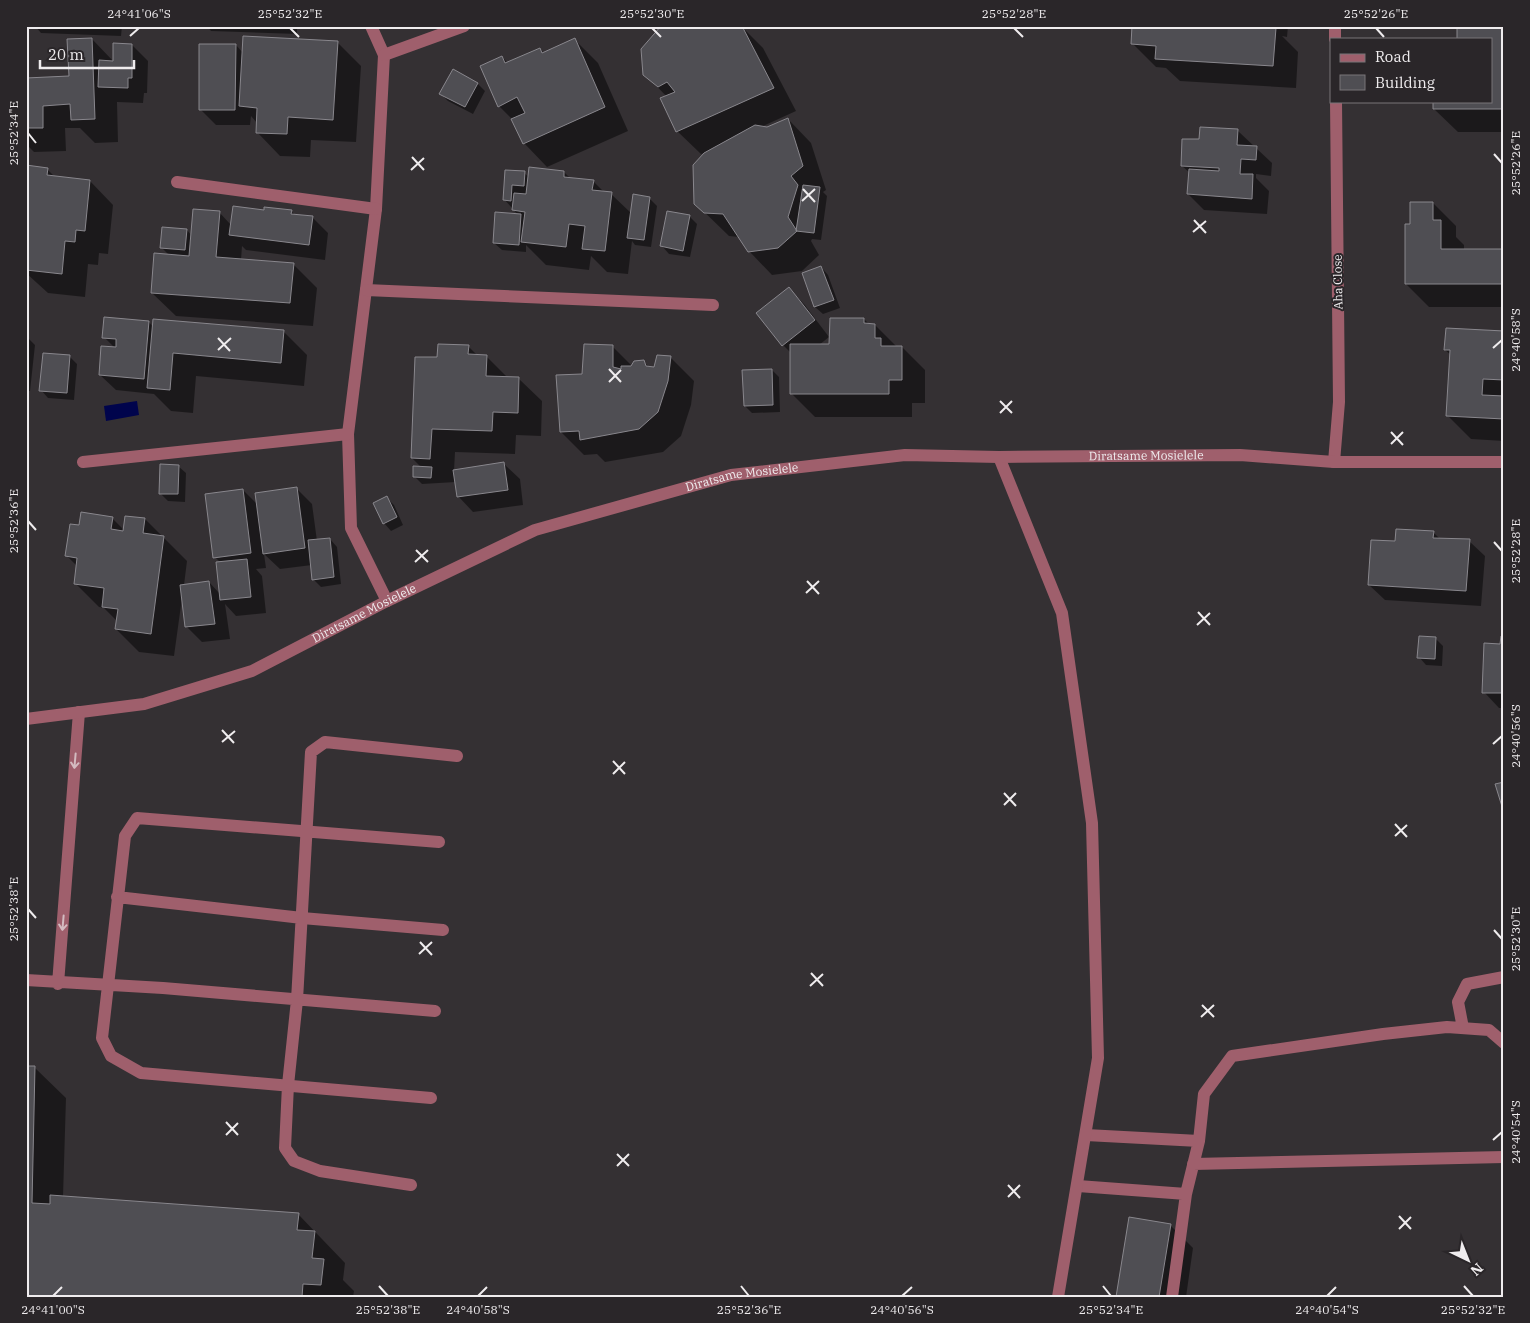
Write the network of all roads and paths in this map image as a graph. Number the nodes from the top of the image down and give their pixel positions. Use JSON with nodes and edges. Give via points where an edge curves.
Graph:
{"nodes":[{"id":1,"x":371,"y":26,"type":"edge"},
{"id":2,"x":464,"y":26,"type":"edge"},
{"id":3,"x":384,"y":55,"type":"junction"},
{"id":4,"x":1336,"y":102,"type":"edge"},
{"id":5,"x":177,"y":182,"type":"dead end"},
{"id":6,"x":376,"y":209,"type":"junction"},
{"id":7,"x":366,"y":290,"type":"junction"},
{"id":8,"x":713,"y":305,"type":"dead end"},
{"id":9,"x":348,"y":434,"type":"junction"},
{"id":10,"x":999,"y":457,"type":"junction"},
{"id":11,"x":83,"y":462,"type":"dead end"},
{"id":12,"x":1334,"y":462,"type":"junction"},
{"id":13,"x":1504,"y":462,"type":"edge"},
{"id":14,"x":386,"y":602,"type":"junction"},
{"id":15,"x":79,"y":712,"type":"junction"},
{"id":16,"x":26,"y":718,"type":"edge"},
{"id":17,"x":457,"y":756,"type":"dead end"},
{"id":18,"x":307,"y":831,"type":"junction"},
{"id":19,"x":439,"y":842,"type":"dead end"},
{"id":20,"x":117,"y":897,"type":"junction"},
{"id":21,"x":302,"y":918,"type":"junction"},
{"id":22,"x":443,"y":930,"type":"dead end"},
{"id":23,"x":1504,"y":977,"type":"edge"},
{"id":24,"x":26,"y":980,"type":"edge"},
{"id":25,"x":58,"y":984,"type":"junction"},
{"id":26,"x":107,"y":986,"type":"junction"},
{"id":27,"x":297,"y":1000,"type":"junction"},
{"id":28,"x":435,"y":1011,"type":"dead end"},
{"id":29,"x":1463,"y":1028,"type":"junction"},
{"id":30,"x":1504,"y":1043,"type":"edge"},
{"id":31,"x":288,"y":1085,"type":"junction"},
{"id":32,"x":431,"y":1098,"type":"dead end"},
{"id":33,"x":1086,"y":1135,"type":"junction"},
{"id":34,"x":1199,"y":1141,"type":"junction"},
{"id":35,"x":1504,"y":1157,"type":"edge"},
{"id":36,"x":1193,"y":1164,"type":"junction"},
{"id":37,"x":411,"y":1185,"type":"dead end"},
{"id":38,"x":1078,"y":1186,"type":"junction"},
{"id":39,"x":1186,"y":1194,"type":"junction"},
{"id":40,"x":1058,"y":1297,"type":"edge"},
{"id":41,"x":1172,"y":1297,"type":"edge"}],
"edges":[{"from":1,"to":3,"type":"street"},
{"from":2,"to":3,"type":"street"},
{"from":3,"to":6,"type":"street"},
{"from":4,"to":12,"type":"street","name":"Aha Close","via":[[1339,402]]},
{"from":5,"to":6,"type":"street"},
{"from":6,"to":7,"type":"street"},
{"from":7,"to":8,"type":"street"},
{"from":7,"to":9,"type":"street"},
{"from":9,"to":11,"type":"street"},
{"from":9,"to":14,"type":"street","via":[[351,528]]},
{"from":10,"to":12,"type":"street","name":"Diratsame Mosielele","via":[[1240,455]]},
{"from":10,"to":14,"type":"street","name":"Diratsame Mosielele","via":[[905,455],[731,475],[534,530]]},
{"from":10,"to":33,"type":"street","via":[[1062,613],[1092,823],[1098,1058]]},
{"from":12,"to":13,"type":"street","name":"Diratsame Mosielele"},
{"from":14,"to":15,"type":"street","name":"Diratsame Mosielele","via":[[252,671],[144,704]]},
{"from":15,"to":16,"type":"street","name":"Diratsame Mosielele"},
{"from":15,"to":25,"type":"street","one_way":true},
{"from":17,"to":18,"type":"street","via":[[325,742],[311,752]]},
{"from":18,"to":19,"type":"street"},
{"from":18,"to":20,"type":"street","via":[[137,818],[125,836]]},
{"from":18,"to":21,"type":"street"},
{"from":20,"to":21,"type":"street"},
{"from":20,"to":26,"type":"street"},
{"from":21,"to":22,"type":"street"},
{"from":21,"to":27,"type":"street"},
{"from":23,"to":29,"type":"street","via":[[1467,984],[1458,1002]]},
{"from":24,"to":25,"type":"street"},
{"from":25,"to":26,"type":"street"},
{"from":26,"to":27,"type":"street"},
{"from":26,"to":31,"type":"street","via":[[102,1038],[111,1056],[141,1073]]},
{"from":27,"to":28,"type":"street"},
{"from":27,"to":31,"type":"street"},
{"from":29,"to":30,"type":"street","via":[[1489,1030]]},
{"from":29,"to":34,"type":"street","via":[[1383,1034],[1232,1056],[1204,1094]]},
{"from":31,"to":32,"type":"street"},
{"from":31,"to":37,"type":"street","via":[[285,1148],[294,1160],[320,1171]]},
{"from":33,"to":34,"type":"street"},
{"from":33,"to":38,"type":"street"},
{"from":34,"to":36,"type":"street"},
{"from":35,"to":36,"type":"street"},
{"from":36,"to":39,"type":"street"},
{"from":38,"to":39,"type":"street"},
{"from":38,"to":40,"type":"street"},
{"from":39,"to":41,"type":"street"}]}
